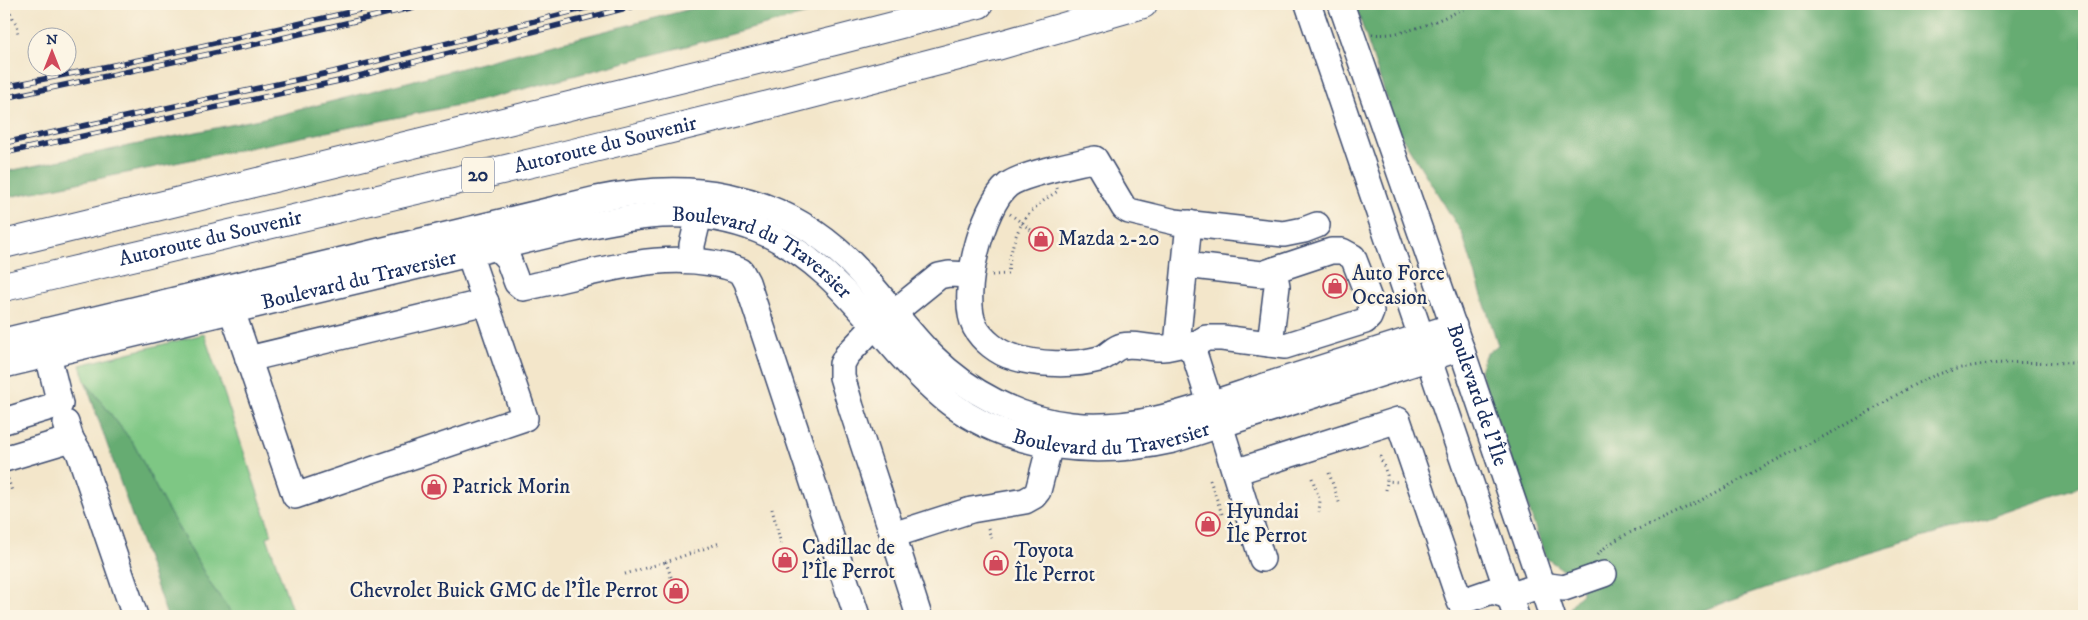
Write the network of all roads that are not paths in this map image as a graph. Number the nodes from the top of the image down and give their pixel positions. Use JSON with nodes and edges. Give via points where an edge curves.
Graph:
{"nodes":[{"id":1,"x":979,"y":4,"type":"edge"},
{"id":2,"x":1143,"y":4,"type":"edge"},
{"id":3,"x":1308,"y":4,"type":"edge"},
{"id":4,"x":1341,"y":4,"type":"edge"},
{"id":5,"x":699,"y":216,"type":"junction"},
{"id":6,"x":1189,"y":223,"type":"junction"},
{"id":7,"x":1316,"y":225,"type":"dead end"},
{"id":8,"x":493,"y":236,"type":"junction"},
{"id":9,"x":465,"y":243,"type":"junction"},
{"id":10,"x":4,"y":244,"type":"edge"},
{"id":11,"x":692,"y":260,"type":"junction"},
{"id":12,"x":1185,"y":265,"type":"junction"},
{"id":13,"x":1274,"y":270,"type":"junction"},
{"id":14,"x":981,"y":275,"type":"junction"},
{"id":15,"x":4,"y":287,"type":"edge"},
{"id":16,"x":486,"y":302,"type":"junction"},
{"id":17,"x":232,"y":311,"type":"junction"},
{"id":18,"x":885,"y":320,"type":"junction"},
{"id":19,"x":1458,"y":337,"type":"junction"},
{"id":20,"x":4,"y":341,"type":"edge"},
{"id":21,"x":1270,"y":344,"type":"junction"},
{"id":22,"x":1184,"y":346,"type":"junction"},
{"id":23,"x":1425,"y":347,"type":"junction"},
{"id":24,"x":48,"y":355,"type":"junction"},
{"id":25,"x":248,"y":359,"type":"junction"},
{"id":26,"x":4,"y":365,"type":"edge"},
{"id":27,"x":60,"y":404,"type":"junction"},
{"id":28,"x":1215,"y":414,"type":"junction"},
{"id":29,"x":4,"y":421,"type":"edge"},
{"id":30,"x":71,"y":439,"type":"junction"},
{"id":31,"x":1050,"y":445,"type":"junction"},
{"id":32,"x":6,"y":468,"type":"edge"},
{"id":33,"x":1235,"y":472,"type":"junction"},
{"id":34,"x":893,"y":534,"type":"junction"},
{"id":35,"x":1262,"y":559,"type":"dead end"},
{"id":36,"x":1599,"y":576,"type":"road end"},
{"id":37,"x":1542,"y":585,"type":"junction"},
{"id":38,"x":1512,"y":606,"type":"edge"},
{"id":39,"x":135,"y":616,"type":"edge"},
{"id":40,"x":857,"y":616,"type":"edge"},
{"id":41,"x":919,"y":616,"type":"edge"},
{"id":42,"x":1552,"y":616,"type":"edge"}],
"edges":[{"from":1,"to":10,"type":"highway","name":"Autoroute du Souvenir","number":"20"},
{"from":2,"to":15,"type":"highway","name":"Autoroute du Souvenir","number":"20","via":[[997,46],[776,103]]},
{"from":3,"to":23,"type":"street","name":"Boulevard de l'Île"},
{"from":4,"to":19,"type":"street","name":"Boulevard de l'Île"},
{"from":5,"to":8,"type":"street","name":"Boulevard du Traversier","via":[[631,217]]},
{"from":5,"to":11,"type":"street"},
{"from":5,"to":18,"type":"street","name":"Boulevard du Traversier","via":[[758,230],[796,250]]},
{"from":6,"to":7,"type":"street","via":[[1284,234]]},
{"from":6,"to":12,"type":"street"},
{"from":6,"to":14,"type":"street","via":[[1128,211],[1095,159],[1022,178],[1001,191],[987,214]]},
{"from":8,"to":9,"type":"street","name":"Boulevard du Traversier"},
{"from":8,"to":11,"type":"street","via":[[508,259],[517,283],[523,288],[633,264]]},
{"from":8,"to":18,"type":"street","name":"Boulevard du Traversier","via":[[597,199],[648,191],[721,195],[757,204],[811,231],[846,258]]},
{"from":9,"to":16,"type":"street"},
{"from":9,"to":17,"type":"street","name":"Boulevard du Traversier"},
{"from":9,"to":20,"type":"street","name":"Boulevard du Traversier"},
{"from":11,"to":40,"type":"street","via":[[714,262],[744,275]]},
{"from":12,"to":13,"type":"street","via":[[1262,274]]},
{"from":12,"to":22,"type":"street"},
{"from":13,"to":21,"type":"street","via":[[1277,286]]},
{"from":13,"to":21,"type":"street","via":[[1331,251],[1349,254],[1370,301],[1371,312],[1365,321],[1285,346]]},
{"from":14,"to":18,"type":"street","via":[[939,276]]},
{"from":14,"to":22,"type":"street","via":[[969,304],[975,327],[992,346],[1011,357],[1065,362],[1100,359],[1121,346]]},
{"from":16,"to":25,"type":"street"},
{"from":16,"to":25,"type":"street","via":[[525,418],[295,496]]},
{"from":17,"to":24,"type":"street","name":"Boulevard du Traversier"},
{"from":17,"to":25,"type":"street"},
{"from":18,"to":28,"type":"street","name":"Boulevard du Traversier","via":[[967,385],[1004,406],[1028,415],[1092,427]]},
{"from":18,"to":31,"type":"street","name":"Boulevard du Traversier","via":[[925,382],[951,404],[990,426]]},
{"from":18,"to":34,"type":"street","via":[[847,355],[841,370]]},
{"from":19,"to":23,"type":"street","name":"Boulevard du Traversier"},
{"from":19,"to":37,"type":"street","name":"Boulevard de l'Île"},
{"from":21,"to":22,"type":"street","via":[[1206,338]]},
{"from":22,"to":28,"type":"street","via":[[1194,353]]},
{"from":23,"to":28,"type":"street","name":"Boulevard du Traversier"},
{"from":23,"to":38,"type":"street","name":"Boulevard de l'Île"},
{"from":24,"to":26,"type":"street","name":"Boulevard du Traversier"},
{"from":24,"to":27,"type":"street"},
{"from":27,"to":29,"type":"street"},
{"from":27,"to":30,"type":"street"},
{"from":28,"to":31,"type":"street","name":"Boulevard du Traversier","via":[[1173,440],[1128,449]]},
{"from":28,"to":33,"type":"street"},
{"from":30,"to":32,"type":"street"},
{"from":30,"to":39,"type":"street","via":[[79,452]]},
{"from":31,"to":34,"type":"street","via":[[1034,496],[1025,501],[971,510]]},
{"from":33,"to":35,"type":"street"},
{"from":33,"to":38,"type":"street","via":[[1398,420],[1460,602],[1492,592]]},
{"from":34,"to":41,"type":"street"},
{"from":36,"to":37,"type":"street","via":[[1564,588]]},
{"from":37,"to":38,"type":"street"},
{"from":37,"to":42,"type":"street","name":"Boulevard de l'Île"}]}
